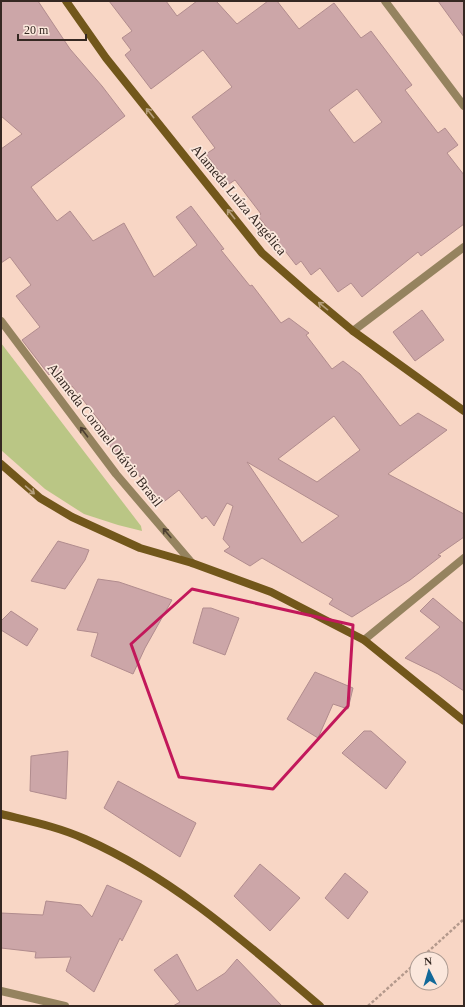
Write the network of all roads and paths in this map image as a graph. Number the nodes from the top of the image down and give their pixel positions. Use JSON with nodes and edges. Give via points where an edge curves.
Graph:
{"nodes":[{"id":1,"x":66,"y":1,"type":"edge"},
{"id":2,"x":385,"y":1,"type":"edge"},
{"id":3,"x":464,"y":106,"type":"edge"},
{"id":4,"x":464,"y":247,"type":"edge"},
{"id":5,"x":1,"y":321,"type":"edge"},
{"id":6,"x":353,"y":331,"type":"junction"},
{"id":7,"x":464,"y":411,"type":"edge"},
{"id":8,"x":1,"y":464,"type":"edge"},
{"id":9,"x":464,"y":558,"type":"edge"},
{"id":10,"x":192,"y":563,"type":"junction"},
{"id":11,"x":364,"y":640,"type":"junction"},
{"id":12,"x":464,"y":721,"type":"edge"},
{"id":13,"x":1,"y":814,"type":"edge"},
{"id":14,"x":464,"y":919,"type":"edge"},
{"id":15,"x":429,"y":951,"type":"edge"},
{"id":16,"x":409,"y":969,"type":"edge"},
{"id":17,"x":1,"y":991,"type":"edge"},
{"id":18,"x":65,"y":1006,"type":"edge"},
{"id":19,"x":320,"y":1006,"type":"edge"},
{"id":20,"x":368,"y":1006,"type":"edge"}],
"edges":[{"from":6,"to":1,"type":"street","name":"Alameda Luíza Angélica","one_way":true,"via":[[262,253],[106,58]]},
{"from":2,"to":3,"type":"street"},
{"from":4,"to":6,"type":"street"},
{"from":10,"to":5,"type":"street","name":"Alameda Coronel Otávio Brasil","one_way":true,"via":[[116,474]]},
{"from":6,"to":7,"type":"street","name":"Alameda Luíza Angélica"},
{"from":8,"to":10,"type":"street","name":"Alameda Coronel Otávio Brasil","one_way":true,"via":[[40,498],[72,517],[140,548]]},
{"from":9,"to":11,"type":"street"},
{"from":10,"to":11,"type":"street","name":"Alameda Coronel Otávio Brasil","via":[[271,592]]},
{"from":11,"to":12,"type":"street","name":"Alameda Coronel Otávio Brasil"},
{"from":13,"to":19,"type":"street","via":[[46,825],[85,839],[135,865],[186,897]]},
{"from":14,"to":15,"type":"path"},
{"from":16,"to":20,"type":"path"},
{"from":17,"to":18,"type":"street"}]}
